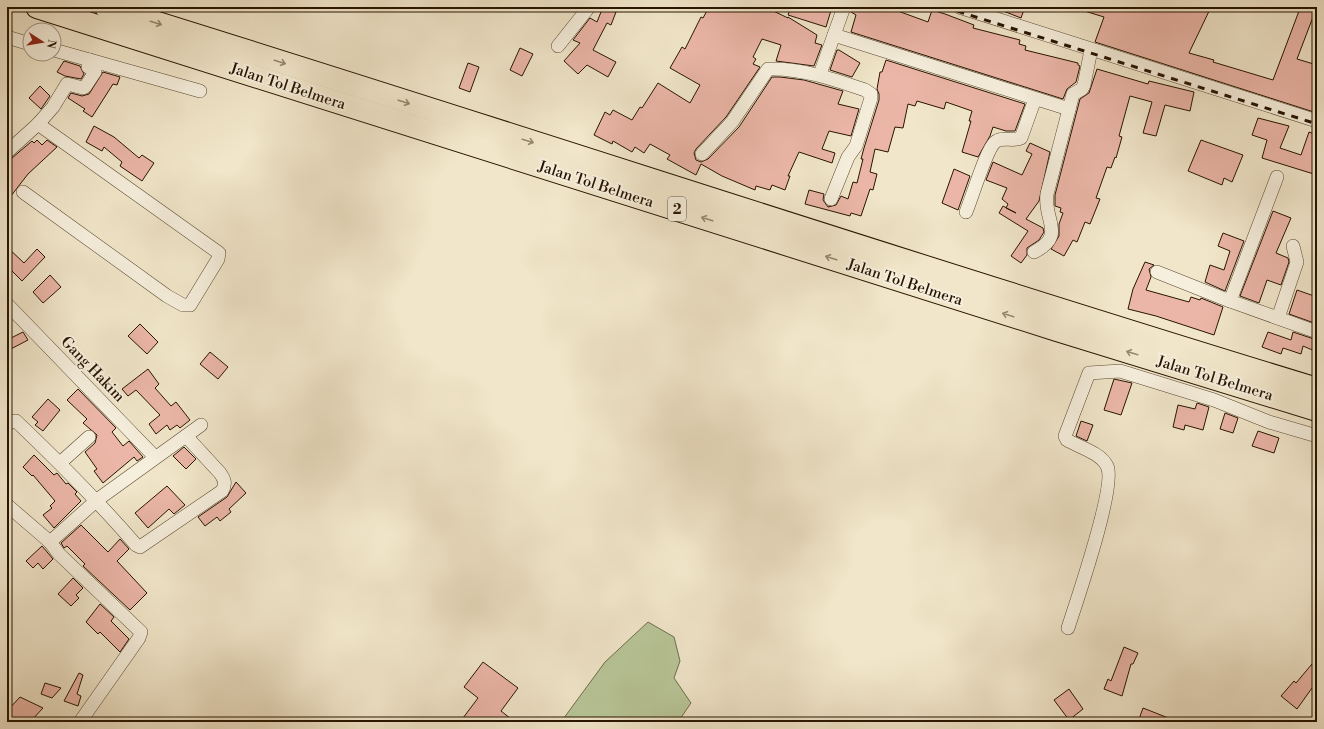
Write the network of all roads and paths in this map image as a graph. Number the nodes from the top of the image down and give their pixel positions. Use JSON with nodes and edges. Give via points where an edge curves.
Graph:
{"nodes":[{"id":1,"x":37,"y":7,"type":"edge"},
{"id":2,"x":106,"y":7,"type":"edge"},
{"id":3,"x":589,"y":7,"type":"edge"},
{"id":4,"x":844,"y":7,"type":"edge"},
{"id":5,"x":960,"y":7,"type":"edge"},
{"id":6,"x":834,"y":34,"type":"junction"},
{"id":7,"x":7,"y":37,"type":"edge"},
{"id":8,"x":22,"y":42,"type":"edge"},
{"id":9,"x":558,"y":46,"type":"dead end"},
{"id":10,"x":1091,"y":50,"type":"junction"},
{"id":11,"x":62,"y":52,"type":"edge"},
{"id":12,"x":90,"y":60,"type":"junction"},
{"id":13,"x":820,"y":74,"type":"junction"},
{"id":14,"x":200,"y":91,"type":"dead end"},
{"id":15,"x":1035,"y":98,"type":"junction"},
{"id":16,"x":1069,"y":110,"type":"junction"},
{"id":17,"x":1317,"y":121,"type":"edge"},
{"id":18,"x":38,"y":124,"type":"junction"},
{"id":19,"x":7,"y":152,"type":"edge"},
{"id":20,"x":702,"y":154,"type":"dead end"},
{"id":21,"x":1277,"y":177,"type":"dead end"},
{"id":22,"x":23,"y":192,"type":"dead end"},
{"id":23,"x":831,"y":199,"type":"dead end"},
{"id":24,"x":966,"y":212,"type":"dead end"},
{"id":25,"x":1293,"y":246,"type":"dead end"},
{"id":26,"x":1034,"y":252,"type":"dead end"},
{"id":27,"x":1157,"y":272,"type":"dead end"},
{"id":28,"x":1230,"y":301,"type":"junction"},
{"id":29,"x":7,"y":304,"type":"edge"},
{"id":30,"x":1278,"y":318,"type":"junction"},
{"id":31,"x":1317,"y":332,"type":"edge"},
{"id":32,"x":1317,"y":389,"type":"edge"},
{"id":33,"x":1317,"y":410,"type":"edge"},
{"id":34,"x":7,"y":425,"type":"edge"},
{"id":35,"x":201,"y":425,"type":"dead end"},
{"id":36,"x":186,"y":436,"type":"junction"},
{"id":37,"x":1317,"y":436,"type":"edge"},
{"id":38,"x":89,"y":437,"type":"dead end"},
{"id":39,"x":155,"y":457,"type":"junction"},
{"id":40,"x":60,"y":463,"type":"junction"},
{"id":41,"x":97,"y":500,"type":"junction"},
{"id":42,"x":7,"y":505,"type":"edge"},
{"id":43,"x":50,"y":542,"type":"junction"},
{"id":44,"x":1068,"y":628,"type":"dead end"},
{"id":45,"x":80,"y":722,"type":"edge"}],
"edges":[{"from":33,"to":1,"type":"highway","name":"Jalan Tol Belmera","number":"2","one_way":true},
{"from":2,"to":32,"type":"highway","name":"Jalan Tol Belmera","number":"2","one_way":true,"via":[[1068,313]]},
{"from":3,"to":9,"type":"street"},
{"from":4,"to":6,"type":"street"},
{"from":5,"to":10,"type":"street"},
{"from":6,"to":13,"type":"street"},
{"from":6,"to":15,"type":"street"},
{"from":7,"to":8,"type":"street"},
{"from":10,"to":16,"type":"street","via":[[1084,85],[1073,94]]},
{"from":10,"to":17,"type":"street"},
{"from":11,"to":12,"type":"street"},
{"from":12,"to":14,"type":"street"},
{"from":12,"to":18,"type":"street","via":[[88,67],[95,72],[85,86],[83,88],[67,84],[53,107]]},
{"from":13,"to":20,"type":"street","via":[[768,69],[732,122]]},
{"from":13,"to":23,"type":"street","via":[[871,94],[856,146],[848,157]]},
{"from":15,"to":16,"type":"street"},
{"from":15,"to":24,"type":"street","via":[[1021,138],[1015,141],[1003,139],[995,142]]},
{"from":16,"to":26,"type":"street","via":[[1046,203],[1053,227],[1051,238],[1045,247]]},
{"from":18,"to":19,"type":"street"},
{"from":18,"to":22,"type":"street","via":[[219,253],[218,259],[190,305],[183,306]]},
{"from":21,"to":28,"type":"street"},
{"from":25,"to":30,"type":"street","via":[[1296,262]]},
{"from":27,"to":28,"type":"street"},
{"from":28,"to":30,"type":"street"},
{"from":29,"to":39,"type":"street","name":"Gang Hakim"},
{"from":30,"to":31,"type":"street"},
{"from":34,"to":40,"type":"street","via":[[16,421]]},
{"from":35,"to":36,"type":"street"},
{"from":36,"to":39,"type":"street"},
{"from":36,"to":41,"type":"street","via":[[224,479],[225,486],[222,491],[140,547]]},
{"from":37,"to":44,"type":"street","via":[[1120,371],[1089,373],[1065,436],[1066,440],[1100,457],[1108,466],[1109,480],[1102,513]]},
{"from":38,"to":40,"type":"street"},
{"from":39,"to":41,"type":"street"},
{"from":40,"to":41,"type":"street"},
{"from":41,"to":43,"type":"street"},
{"from":42,"to":43,"type":"street"},
{"from":43,"to":45,"type":"street","via":[[59,554],[141,632]]}]}
